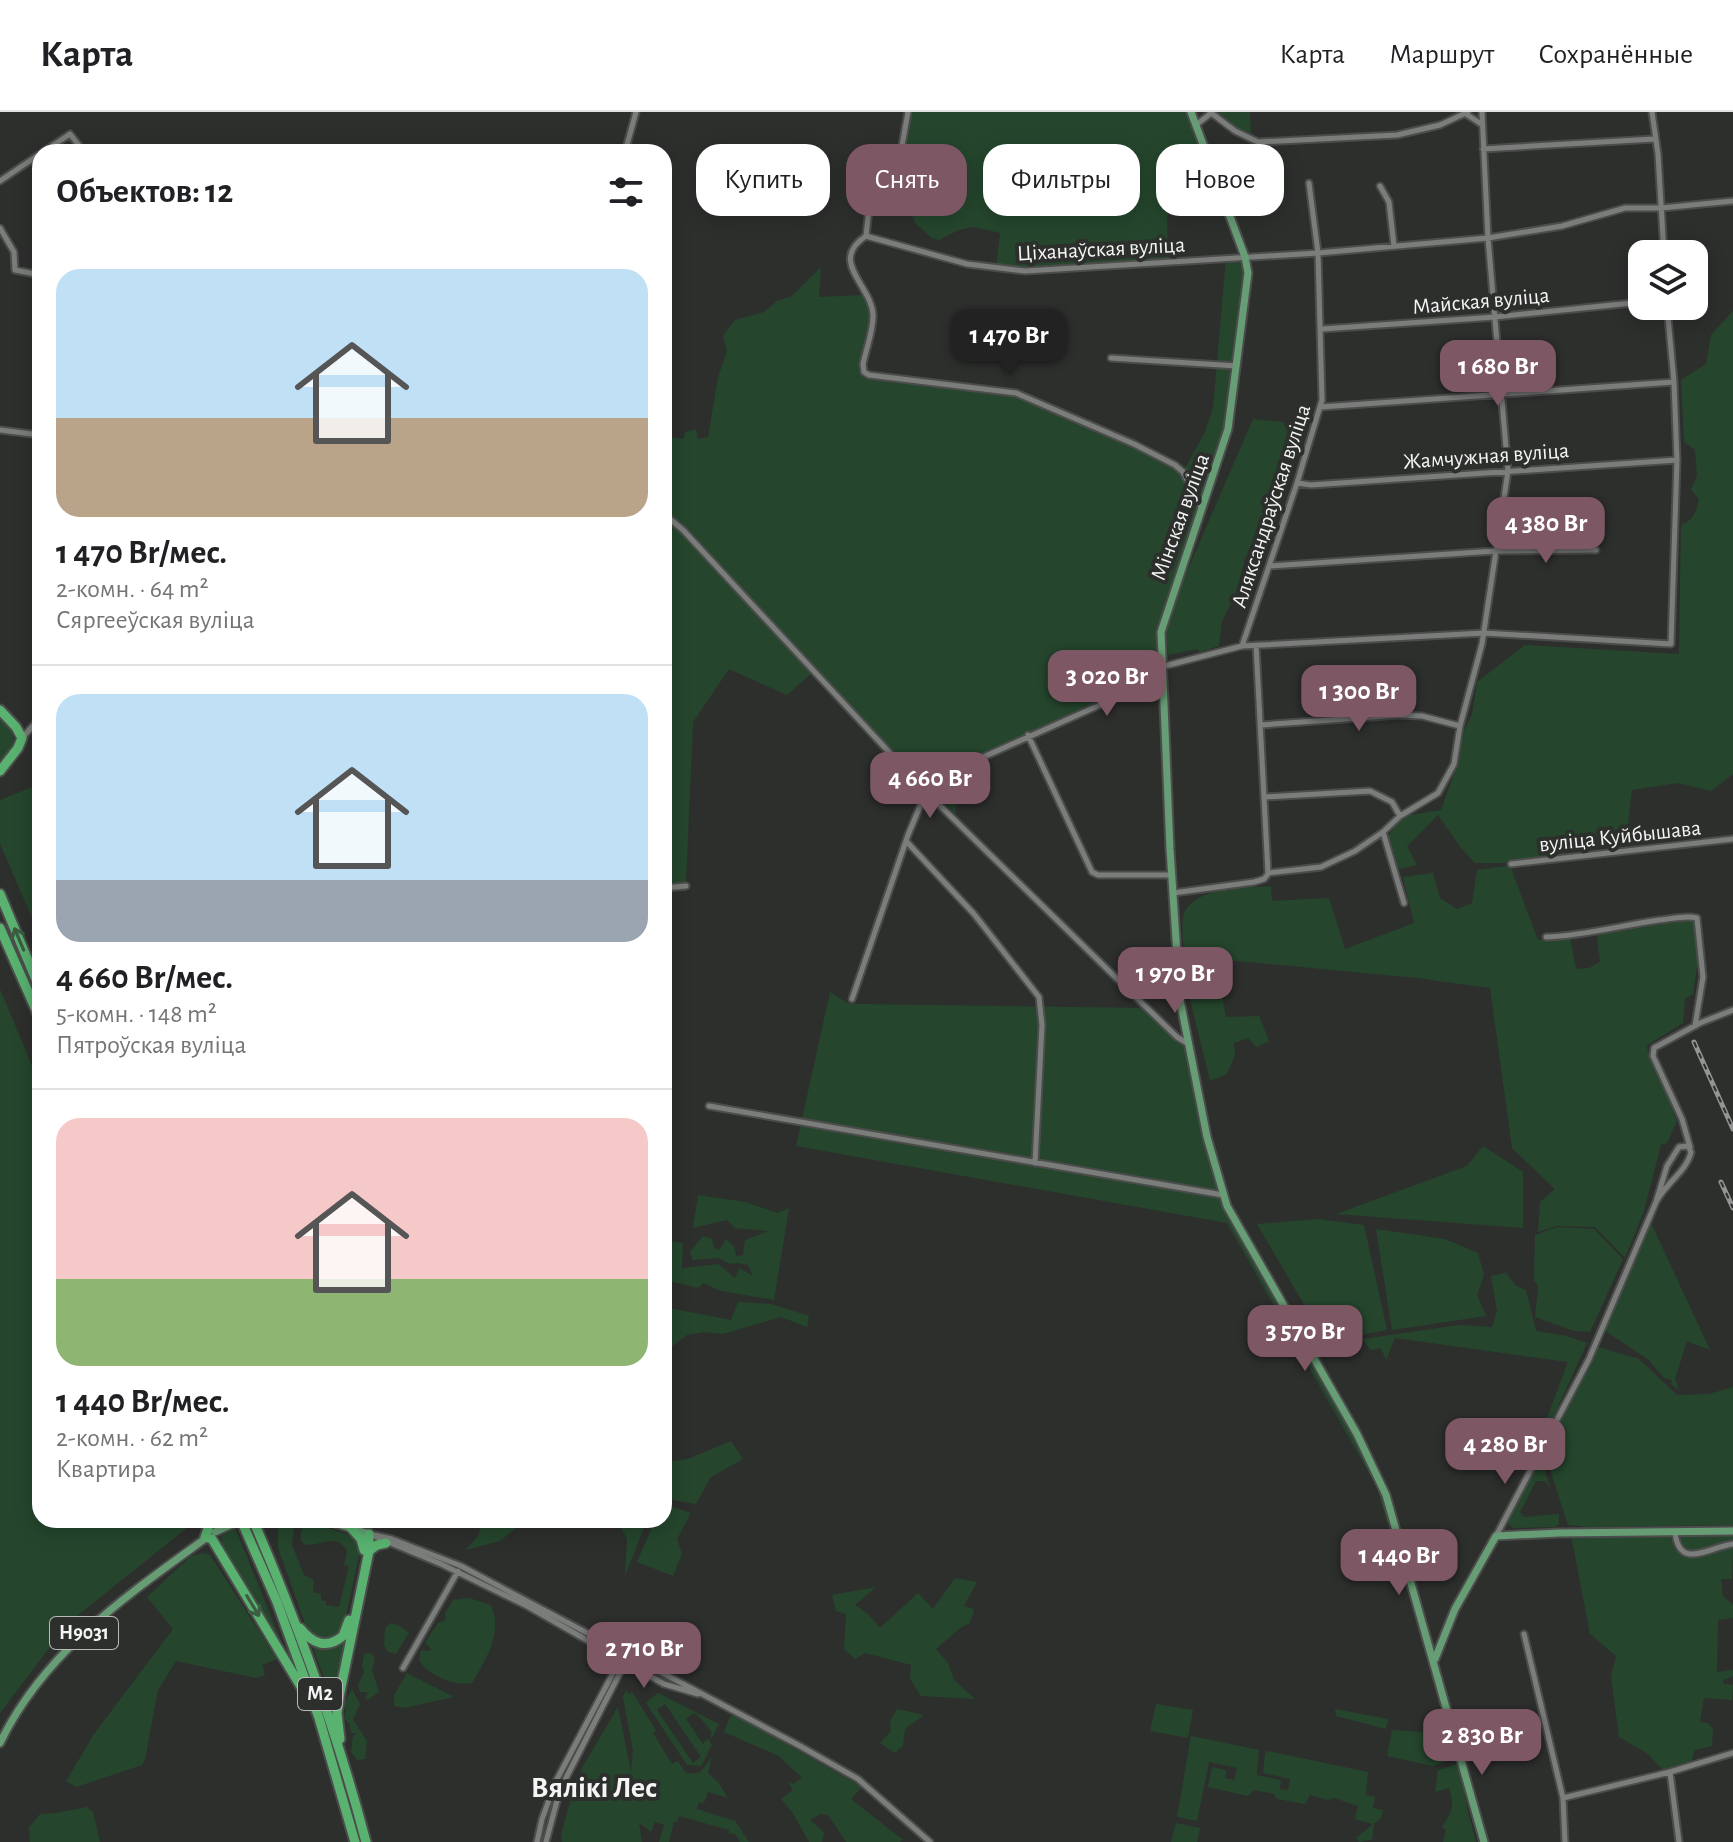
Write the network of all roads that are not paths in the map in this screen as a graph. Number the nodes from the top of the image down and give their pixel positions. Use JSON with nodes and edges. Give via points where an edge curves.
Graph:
{"nodes":[{"id":1,"x":636,"y":112,"type":"edge"},
{"id":2,"x":908,"y":112,"type":"edge"},
{"id":3,"x":1191,"y":112,"type":"edge"},
{"id":4,"x":1482,"y":112,"type":"edge"},
{"id":5,"x":1652,"y":112,"type":"edge"},
{"id":6,"x":1210,"y":113,"type":"edge"},
{"id":7,"x":1467,"y":113,"type":"edge"},
{"id":8,"x":1481,"y":124,"type":"junction"},
{"id":9,"x":1196,"y":125,"type":"junction"},
{"id":10,"x":1654,"y":139,"type":"junction"},
{"id":11,"x":55,"y":144,"type":"edge"},
{"id":12,"x":78,"y":144,"type":"edge"},
{"id":13,"x":627,"y":144,"type":"edge"},
{"id":14,"x":902,"y":144,"type":"edge"},
{"id":15,"x":1483,"y":149,"type":"junction"},
{"id":16,"x":32,"y":160,"type":"edge"},
{"id":17,"x":0,"y":181,"type":"edge"},
{"id":18,"x":1309,"y":183,"type":"dead end"},
{"id":19,"x":1380,"y":186,"type":"dead end"},
{"id":20,"x":1733,"y":201,"type":"edge"},
{"id":21,"x":1661,"y":208,"type":"junction"},
{"id":22,"x":868,"y":216,"type":"edge"},
{"id":23,"x":0,"y":228,"type":"edge"},
{"id":24,"x":866,"y":236,"type":"junction"},
{"id":25,"x":1488,"y":238,"type":"junction"},
{"id":26,"x":1663,"y":240,"type":"edge"},
{"id":27,"x":1394,"y":246,"type":"junction"},
{"id":28,"x":1318,"y":253,"type":"junction"},
{"id":29,"x":1245,"y":257,"type":"junction"},
{"id":30,"x":32,"y":273,"type":"edge"},
{"id":31,"x":1628,"y":303,"type":"edge"},
{"id":32,"x":1495,"y":317,"type":"junction"},
{"id":33,"x":1668,"y":320,"type":"edge"},
{"id":34,"x":1322,"y":329,"type":"junction"},
{"id":35,"x":1111,"y":358,"type":"dead end"},
{"id":36,"x":1238,"y":366,"type":"junction"},
{"id":37,"x":1674,"y":382,"type":"junction"},
{"id":38,"x":1501,"y":394,"type":"junction"},
{"id":39,"x":1321,"y":407,"type":"junction"},
{"id":40,"x":0,"y":430,"type":"edge"},
{"id":41,"x":32,"y":434,"type":"edge"},
{"id":42,"x":1677,"y":460,"type":"junction"},
{"id":43,"x":1508,"y":471,"type":"junction"},
{"id":44,"x":1297,"y":483,"type":"junction"},
{"id":45,"x":1202,"y":509,"type":"junction"},
{"id":46,"x":672,"y":521,"type":"edge"},
{"id":47,"x":1596,"y":550,"type":"dead end"},
{"id":48,"x":1495,"y":551,"type":"junction"},
{"id":49,"x":1269,"y":566,"type":"junction"},
{"id":50,"x":1484,"y":633,"type":"junction"},
{"id":51,"x":1256,"y":645,"type":"junction"},
{"id":52,"x":1242,"y":646,"type":"junction"},
{"id":53,"x":1161,"y":667,"type":"junction"},
{"id":54,"x":0,"y":710,"type":"edge"},
{"id":55,"x":1261,"y":725,"type":"junction"},
{"id":56,"x":1460,"y":726,"type":"junction"},
{"id":57,"x":32,"y":727,"type":"edge"},
{"id":58,"x":1028,"y":735,"type":"junction"},
{"id":59,"x":22,"y":738,"type":"junction"},
{"id":60,"x":0,"y":771,"type":"edge"},
{"id":61,"x":926,"y":792,"type":"junction"},
{"id":62,"x":1264,"y":797,"type":"junction"},
{"id":63,"x":1400,"y":816,"type":"junction"},
{"id":64,"x":1383,"y":832,"type":"junction"},
{"id":65,"x":1733,"y":839,"type":"edge"},
{"id":66,"x":906,"y":841,"type":"junction"},
{"id":67,"x":1511,"y":864,"type":"dead end"},
{"id":68,"x":1268,"y":873,"type":"junction"},
{"id":69,"x":1172,"y":875,"type":"junction"},
{"id":70,"x":686,"y":886,"type":"dead end"},
{"id":71,"x":672,"y":887,"type":"edge"},
{"id":72,"x":1173,"y":893,"type":"junction"},
{"id":73,"x":0,"y":894,"type":"edge"},
{"id":74,"x":1404,"y":903,"type":"dead end"},
{"id":75,"x":0,"y":928,"type":"edge"},
{"id":76,"x":1546,"y":937,"type":"dead end"},
{"id":77,"x":32,"y":970,"type":"edge"},
{"id":78,"x":852,"y":999,"type":"dead end"},
{"id":79,"x":32,"y":1000,"type":"edge"},
{"id":80,"x":1733,"y":1010,"type":"edge"},
{"id":81,"x":1695,"y":1026,"type":"junction"},
{"id":82,"x":1187,"y":1043,"type":"junction"},
{"id":83,"x":709,"y":1106,"type":"dead end"},
{"id":84,"x":1685,"y":1129,"type":"junction"},
{"id":85,"x":1678,"y":1148,"type":"junction"},
{"id":86,"x":1690,"y":1149,"type":"junction"},
{"id":87,"x":1035,"y":1163,"type":"junction"},
{"id":88,"x":1223,"y":1195,"type":"junction"},
{"id":89,"x":1656,"y":1202,"type":"junction"},
{"id":90,"x":252,"y":1528,"type":"edge"},
{"id":91,"x":351,"y":1528,"type":"joint"},
{"id":92,"x":1733,"y":1531,"type":"edge"},
{"id":93,"x":209,"y":1532,"type":"edge"},
{"id":94,"x":1675,"y":1532,"type":"junction"},
{"id":95,"x":369,"y":1534,"type":"junction"},
{"id":96,"x":1496,"y":1536,"type":"junction"},
{"id":97,"x":386,"y":1543,"type":"junction"},
{"id":98,"x":1733,"y":1544,"type":"edge"},
{"id":99,"x":366,"y":1550,"type":"junction"},
{"id":100,"x":459,"y":1569,"type":"junction"},
{"id":101,"x":295,"y":1622,"type":"junction"},
{"id":102,"x":1524,"y":1634,"type":"dead end"},
{"id":103,"x":626,"y":1655,"type":"junction"},
{"id":104,"x":618,"y":1660,"type":"junction"},
{"id":105,"x":1434,"y":1661,"type":"junction"},
{"id":106,"x":626,"y":1664,"type":"junction"},
{"id":107,"x":403,"y":1668,"type":"dead end"},
{"id":108,"x":704,"y":1696,"type":"junction"},
{"id":109,"x":319,"y":1718,"type":"junction"},
{"id":110,"x":0,"y":1743,"type":"edge"},
{"id":111,"x":1733,"y":1753,"type":"edge"},
{"id":112,"x":345,"y":1765,"type":"junction"},
{"id":113,"x":1670,"y":1772,"type":"junction"},
{"id":114,"x":1563,"y":1798,"type":"junction"},
{"id":115,"x":355,"y":1842,"type":"edge"},
{"id":116,"x":366,"y":1842,"type":"edge"},
{"id":117,"x":537,"y":1842,"type":"edge"},
{"id":118,"x":546,"y":1842,"type":"edge"},
{"id":119,"x":930,"y":1842,"type":"edge"},
{"id":120,"x":1484,"y":1842,"type":"edge"},
{"id":121,"x":1565,"y":1842,"type":"edge"},
{"id":122,"x":1679,"y":1842,"type":"edge"}],
"edges":[{"from":1,"to":13,"type":"street"},
{"from":2,"to":14,"type":"street"},
{"from":3,"to":9,"type":"main road","name":"Мінская вуліца"},
{"from":4,"to":8,"type":"street"},
{"from":5,"to":10,"type":"street"},
{"from":6,"to":7,"type":"street","via":[[1258,142],[1397,135]]},
{"from":6,"to":9,"type":"street"},
{"from":7,"to":8,"type":"street"},
{"from":8,"to":15,"type":"street"},
{"from":9,"to":29,"type":"main road","name":"Мінская вуліца"},
{"from":10,"to":15,"type":"street"},
{"from":10,"to":21,"type":"street"},
{"from":11,"to":12,"type":"street","via":[[70,134]]},
{"from":15,"to":25,"type":"street"},
{"from":16,"to":17,"type":"street"},
{"from":18,"to":28,"type":"street","name":"Аляксандраўская вуліца"},
{"from":19,"to":27,"type":"street","via":[[1389,202]]},
{"from":20,"to":21,"type":"street","name":"Ціханаўская вуліца"},
{"from":21,"to":25,"type":"street","name":"Ціханаўская вуліца","via":[[1625,208],[1562,226]]},
{"from":21,"to":26,"type":"street"},
{"from":22,"to":24,"type":"street"},
{"from":23,"to":30,"type":"street","via":[[14,252],[15,270]]},
{"from":24,"to":29,"type":"street","name":"Ціханаўская вуліца","via":[[1011,271]]},
{"from":24,"to":45,"type":"street","via":[[851,252],[851,266],[873,314],[864,372],[1016,393],[1175,465]]},
{"from":25,"to":27,"type":"street","name":"Ціханаўская вуліца"},
{"from":25,"to":32,"type":"street"},
{"from":27,"to":28,"type":"street","name":"Ціханаўская вуліца"},
{"from":28,"to":29,"type":"street","name":"Ціханаўская вуліца"},
{"from":28,"to":34,"type":"street","name":"Аляксандраўская вуліца"},
{"from":29,"to":36,"type":"main road","name":"Мінская вуліца","via":[[1248,273]]},
{"from":31,"to":32,"type":"street","name":"Майская вуліца"},
{"from":32,"to":34,"type":"street","name":"Майская вуліца"},
{"from":32,"to":38,"type":"street"},
{"from":33,"to":37,"type":"street"},
{"from":34,"to":39,"type":"street","name":"Аляксандраўская вуліца"},
{"from":35,"to":36,"type":"street"},
{"from":36,"to":45,"type":"main road","name":"Мінская вуліца","via":[[1228,429]]},
{"from":37,"to":38,"type":"street"},
{"from":37,"to":42,"type":"street"},
{"from":38,"to":39,"type":"street"},
{"from":38,"to":43,"type":"street"},
{"from":39,"to":44,"type":"street","name":"Аляксандраўская вуліца"},
{"from":40,"to":41,"type":"street"},
{"from":42,"to":43,"type":"street","name":"Жамчужная вуліца"},
{"from":42,"to":50,"type":"street","via":[[1671,644]]},
{"from":43,"to":44,"type":"street","name":"Жамчужная вуліца"},
{"from":43,"to":48,"type":"street"},
{"from":44,"to":49,"type":"street","name":"Аляксандраўская вуліца"},
{"from":45,"to":53,"type":"main road","name":"Мінская вуліца","via":[[1162,623]]},
{"from":46,"to":61,"type":"street"},
{"from":47,"to":48,"type":"street"},
{"from":48,"to":49,"type":"street"},
{"from":48,"to":50,"type":"street"},
{"from":49,"to":52,"type":"street","name":"Аляксандраўская вуліца"},
{"from":50,"to":51,"type":"street"},
{"from":50,"to":56,"type":"street"},
{"from":51,"to":52,"type":"street"},
{"from":51,"to":55,"type":"street"},
{"from":52,"to":53,"type":"street"},
{"from":53,"to":58,"type":"street","via":[[1100,705]]},
{"from":53,"to":69,"type":"main road","name":"Мінская вуліца"},
{"from":54,"to":59,"type":"highway"},
{"from":55,"to":56,"type":"street","via":[[1399,715]]},
{"from":55,"to":62,"type":"street"},
{"from":56,"to":63,"type":"street","via":[[1454,764],[1443,787]]},
{"from":57,"to":59,"type":"street"},
{"from":58,"to":61,"type":"street","via":[[961,767]]},
{"from":58,"to":69,"type":"street","via":[[1092,872]]},
{"from":59,"to":60,"type":"highway"},
{"from":61,"to":66,"type":"street"},
{"from":61,"to":82,"type":"street"},
{"from":62,"to":63,"type":"street","via":[[1375,792],[1392,802]]},
{"from":62,"to":68,"type":"street"},
{"from":63,"to":64,"type":"street"},
{"from":64,"to":68,"type":"street","via":[[1321,867]]},
{"from":64,"to":74,"type":"street"},
{"from":65,"to":67,"type":"street","name":"вуліца Куйбышава"},
{"from":66,"to":78,"type":"street"},
{"from":66,"to":87,"type":"street","via":[[974,914],[1039,997]]},
{"from":68,"to":72,"type":"street","via":[[1254,882]]},
{"from":69,"to":72,"type":"main road","name":"Мінская вуліца"},
{"from":70,"to":71,"type":"street"},
{"from":72,"to":82,"type":"main road","name":"Мінская вуліца"},
{"from":77,"to":73,"type":"highway","one_way":true},
{"from":75,"to":79,"type":"highway"},
{"from":76,"to":81,"type":"street","via":[[1694,917],[1699,920],[1703,977]]},
{"from":80,"to":81,"type":"street"},
{"from":81,"to":84,"type":"street","via":[[1662,1041],[1653,1056]]},
{"from":82,"to":88,"type":"main road","name":"Мінская вуліца"},
{"from":83,"to":87,"type":"street"},
{"from":84,"to":85,"type":"street"},
{"from":84,"to":86,"type":"street"},
{"from":85,"to":86,"type":"street"},
{"from":85,"to":89,"type":"street"},
{"from":86,"to":89,"type":"street","via":[[1688,1162]]},
{"from":87,"to":88,"type":"street"},
{"from":88,"to":105,"type":"main road","name":"Мінская вуліца","via":[[1376,1469]]},
{"from":89,"to":96,"type":"street","via":[[1594,1348]]},
{"from":90,"to":101,"type":"highway","number":"М2"},
{"from":90,"to":109,"type":"highway","number":"М2"},
{"from":91,"to":95,"type":"main road"},
{"from":91,"to":99,"type":"highway"},
{"from":92,"to":94,"type":"main road"},
{"from":93,"to":109,"type":"highway","one_way":true},
{"from":93,"to":110,"type":"main road","number":"Н9031","via":[[73,1642],[36,1683]]},
{"from":94,"to":96,"type":"main road"},
{"from":94,"to":98,"type":"street","via":[[1677,1546],[1691,1555]]},
{"from":95,"to":97,"type":"street"},
{"from":95,"to":99,"type":"highway"},
{"from":95,"to":100,"type":"street"},
{"from":96,"to":105,"type":"main road","via":[[1455,1609]]},
{"from":97,"to":99,"type":"highway"},
{"from":97,"to":100,"type":"street"},
{"from":99,"to":101,"type":"highway","via":[[347,1630],[339,1640],[311,1640]]},
{"from":99,"to":112,"type":"highway","via":[[338,1705]]},
{"from":100,"to":103,"type":"street"},
{"from":100,"to":104,"type":"street"},
{"from":100,"to":107,"type":"street"},
{"from":101,"to":112,"type":"highway","number":"М2"},
{"from":102,"to":114,"type":"street"},
{"from":103,"to":104,"type":"street"},
{"from":103,"to":106,"type":"street"},
{"from":103,"to":108,"type":"street"},
{"from":104,"to":106,"type":"street"},
{"from":104,"to":117,"type":"street","via":[[556,1781]]},
{"from":105,"to":120,"type":"main road","name":"Мінская вуліца"},
{"from":106,"to":108,"type":"street","via":[[664,1684]]},
{"from":106,"to":118,"type":"street","via":[[567,1776]]},
{"from":108,"to":119,"type":"street","via":[[850,1774]]},
{"from":109,"to":115,"type":"highway","number":"М2"},
{"from":111,"to":113,"type":"street"},
{"from":112,"to":116,"type":"highway","number":"М2"},
{"from":113,"to":114,"type":"street"},
{"from":113,"to":122,"type":"street"},
{"from":114,"to":121,"type":"street"}]}
